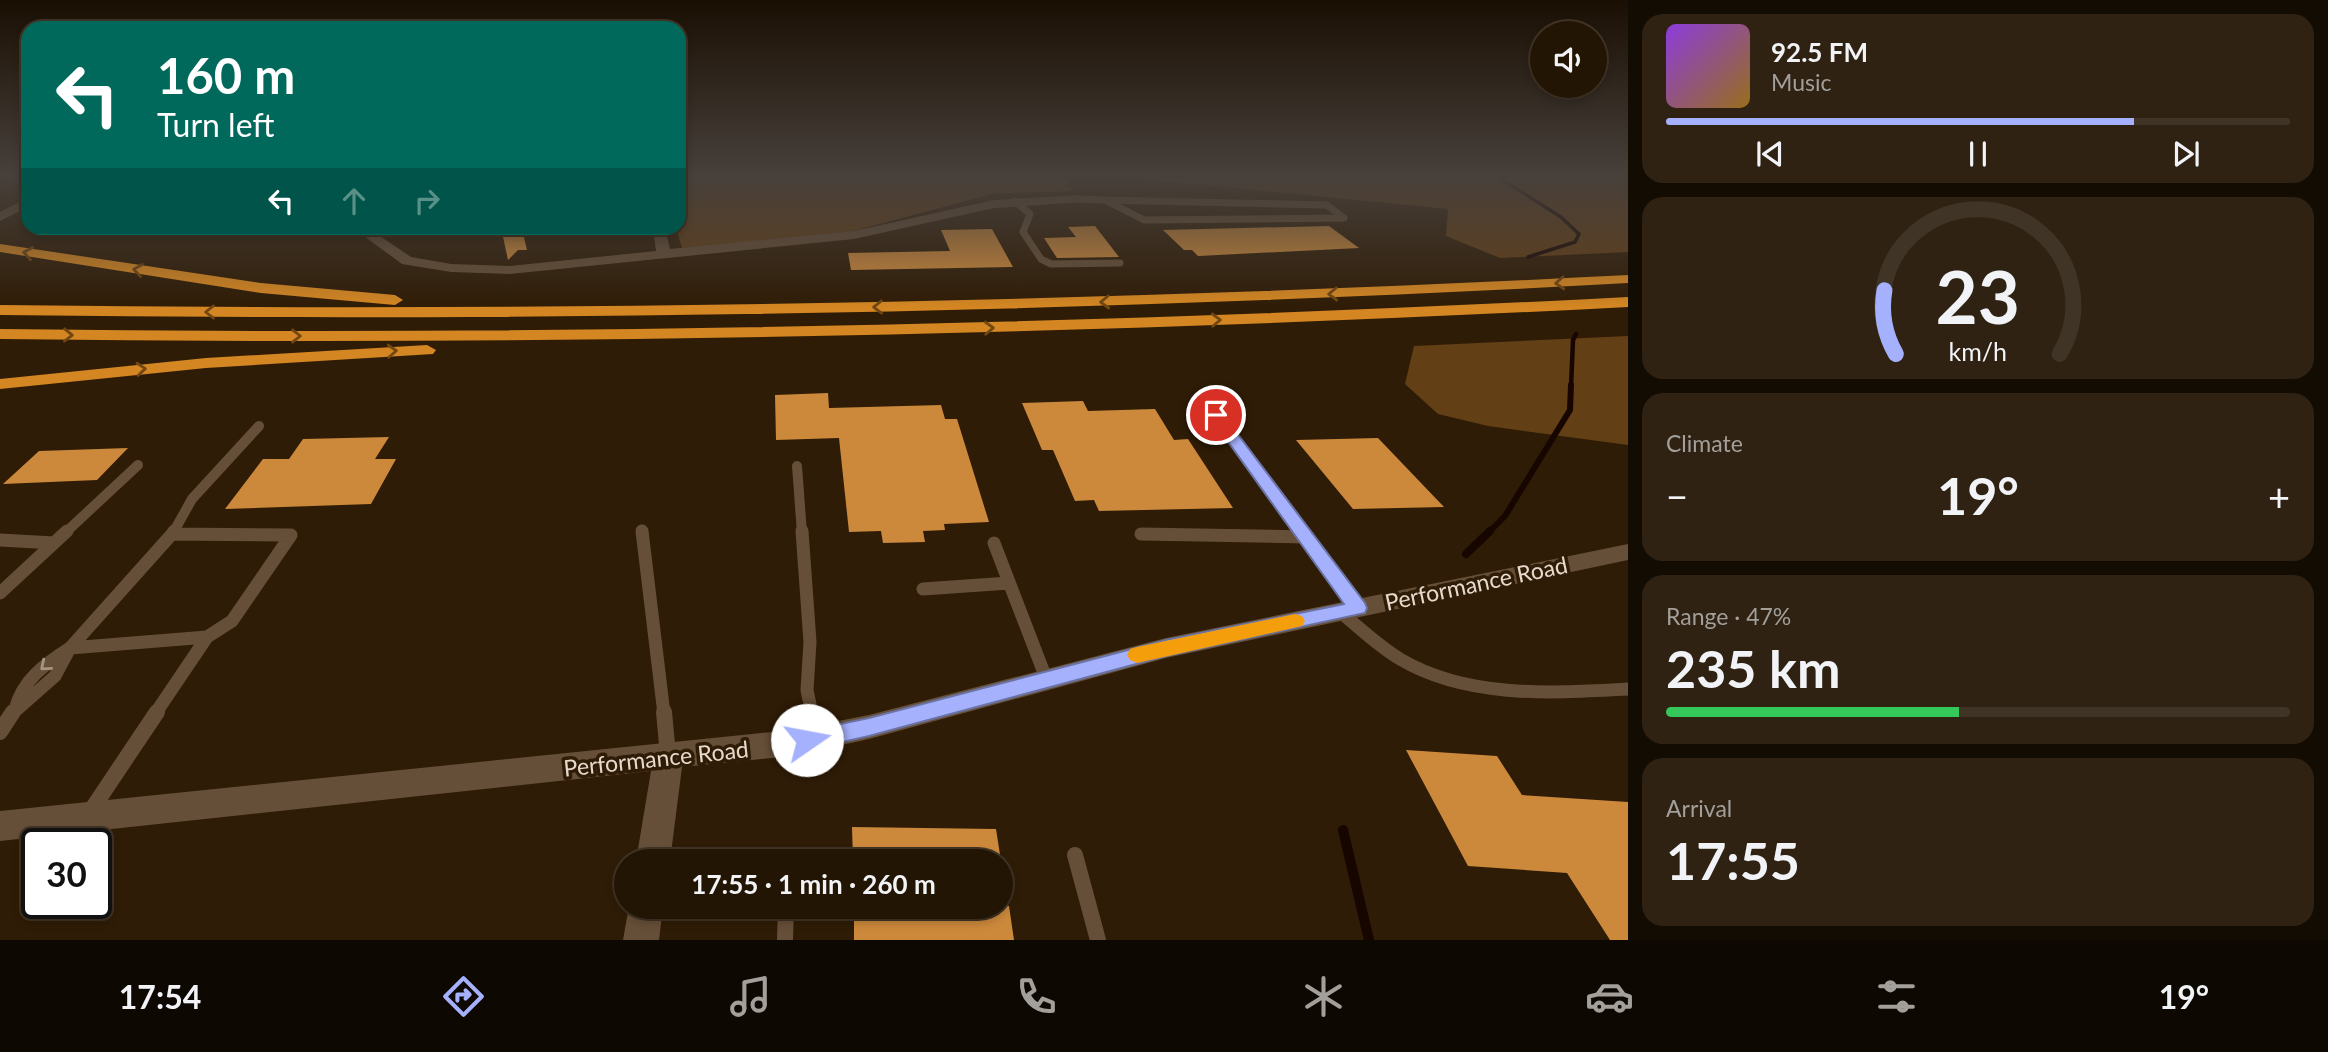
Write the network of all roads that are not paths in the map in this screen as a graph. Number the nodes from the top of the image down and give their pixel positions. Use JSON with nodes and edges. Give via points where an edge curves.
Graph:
{"nodes":[{"id":1,"x":913,"y":221,"type":"edge"},
{"id":2,"x":1027,"y":221,"type":"edge"},
{"id":3,"x":370,"y":235,"type":"edge"},
{"id":4,"x":660,"y":235,"type":"edge"},
{"id":5,"x":1,"y":248,"type":"edge"},
{"id":6,"x":664,"y":255,"type":"junction"},
{"id":7,"x":1120,"y":264,"type":"dead end"},
{"id":8,"x":1628,"y":279,"type":"edge"},
{"id":9,"x":1628,"y":302,"type":"edge"},
{"id":10,"x":0,"y":310,"type":"edge"},
{"id":11,"x":670,"y":311,"type":"junction"},
{"id":12,"x":945,"y":329,"type":"junction"},
{"id":13,"x":0,"y":334,"type":"edge"},
{"id":14,"x":0,"y":384,"type":"edge"},
{"id":15,"x":1216,"y":415,"type":"dead end"},
{"id":16,"x":259,"y":426,"type":"dead end"},
{"id":17,"x":138,"y":465,"type":"dead end"},
{"id":18,"x":797,"y":466,"type":"dead end"},
{"id":19,"x":642,"y":530,"type":"dead end"},
{"id":20,"x":172,"y":534,"type":"junction"},
{"id":21,"x":1141,"y":534,"type":"dead end"},
{"id":22,"x":1307,"y":537,"type":"junction"},
{"id":23,"x":0,"y":540,"type":"edge"},
{"id":24,"x":54,"y":543,"type":"junction"},
{"id":25,"x":994,"y":543,"type":"dead end"},
{"id":26,"x":1628,"y":552,"type":"edge"},
{"id":27,"x":1009,"y":583,"type":"junction"},
{"id":28,"x":923,"y":589,"type":"dead end"},
{"id":29,"x":0,"y":593,"type":"edge"},
{"id":30,"x":1349,"y":610,"type":"junction"},
{"id":31,"x":207,"y":637,"type":"junction"},
{"id":32,"x":70,"y":648,"type":"junction"},
{"id":33,"x":1046,"y":678,"type":"junction"},
{"id":34,"x":1628,"y":689,"type":"edge"},
{"id":35,"x":0,"y":732,"type":"edge"},
{"id":36,"x":822,"y":737,"type":"junction"},
{"id":37,"x":668,"y":758,"type":"junction"},
{"id":38,"x":86,"y":817,"type":"junction"},
{"id":39,"x":0,"y":825,"type":"edge"},
{"id":40,"x":655,"y":849,"type":"edge"},
{"id":41,"x":1075,"y":855,"type":"dead end"},
{"id":42,"x":644,"y":919,"type":"edge"},
{"id":43,"x":786,"y":919,"type":"edge"},
{"id":44,"x":641,"y":940,"type":"edge"},
{"id":45,"x":785,"y":940,"type":"edge"},
{"id":46,"x":1098,"y":940,"type":"edge"}],
"edges":[{"from":1,"to":6,"type":"street","via":[[854,235]]},
{"from":2,"to":7,"type":"lane","via":[[1023,232],[1041,259],[1051,264]]},
{"from":3,"to":6,"type":"street","via":[[407,261],[451,268],[510,270]]},
{"from":4,"to":6,"type":"street"},
{"from":11,"to":5,"type":"highway","one_way":true,"via":[[310,294]]},
{"from":8,"to":11,"type":"highway","one_way":true,"via":[[1224,298]]},
{"from":12,"to":9,"type":"highway","one_way":true},
{"from":11,"to":10,"type":"highway","one_way":true},
{"from":13,"to":12,"type":"highway","one_way":true,"via":[[439,337]]},
{"from":14,"to":12,"type":"highway","one_way":true,"via":[[308,356],[740,343]]},
{"from":15,"to":22,"type":"lane"},
{"from":16,"to":20,"type":"lane","via":[[192,499]]},
{"from":17,"to":24,"type":"lane"},
{"from":18,"to":36,"type":"lane","via":[[810,642],[807,690]]},
{"from":19,"to":37,"type":"lane"},
{"from":20,"to":31,"type":"lane","via":[[290,535],[232,621]]},
{"from":20,"to":32,"type":"lane"},
{"from":21,"to":22,"type":"lane"},
{"from":22,"to":30,"type":"lane"},
{"from":23,"to":24,"type":"lane"},
{"from":24,"to":29,"type":"lane"},
{"from":25,"to":27,"type":"lane"},
{"from":26,"to":30,"type":"street","name":"Performance Road"},
{"from":27,"to":28,"type":"lane"},
{"from":27,"to":33,"type":"lane"},
{"from":30,"to":33,"type":"street","name":"Performance Road"},
{"from":30,"to":34,"type":"lane","via":[[1407,663],[1440,677],[1524,691]]},
{"from":31,"to":32,"type":"lane"},
{"from":31,"to":38,"type":"lane"},
{"from":32,"to":35,"type":"lane","via":[[66,665],[40,693],[15,710]]},
{"from":33,"to":36,"type":"street","name":"Performance Road"},
{"from":36,"to":37,"type":"street","name":"Performance Road"},
{"from":37,"to":38,"type":"street","name":"Performance Road"},
{"from":37,"to":40,"type":"street"},
{"from":38,"to":39,"type":"street","name":"Performance Road"},
{"from":41,"to":46,"type":"lane"},
{"from":42,"to":44,"type":"street"},
{"from":43,"to":45,"type":"lane"}]}
